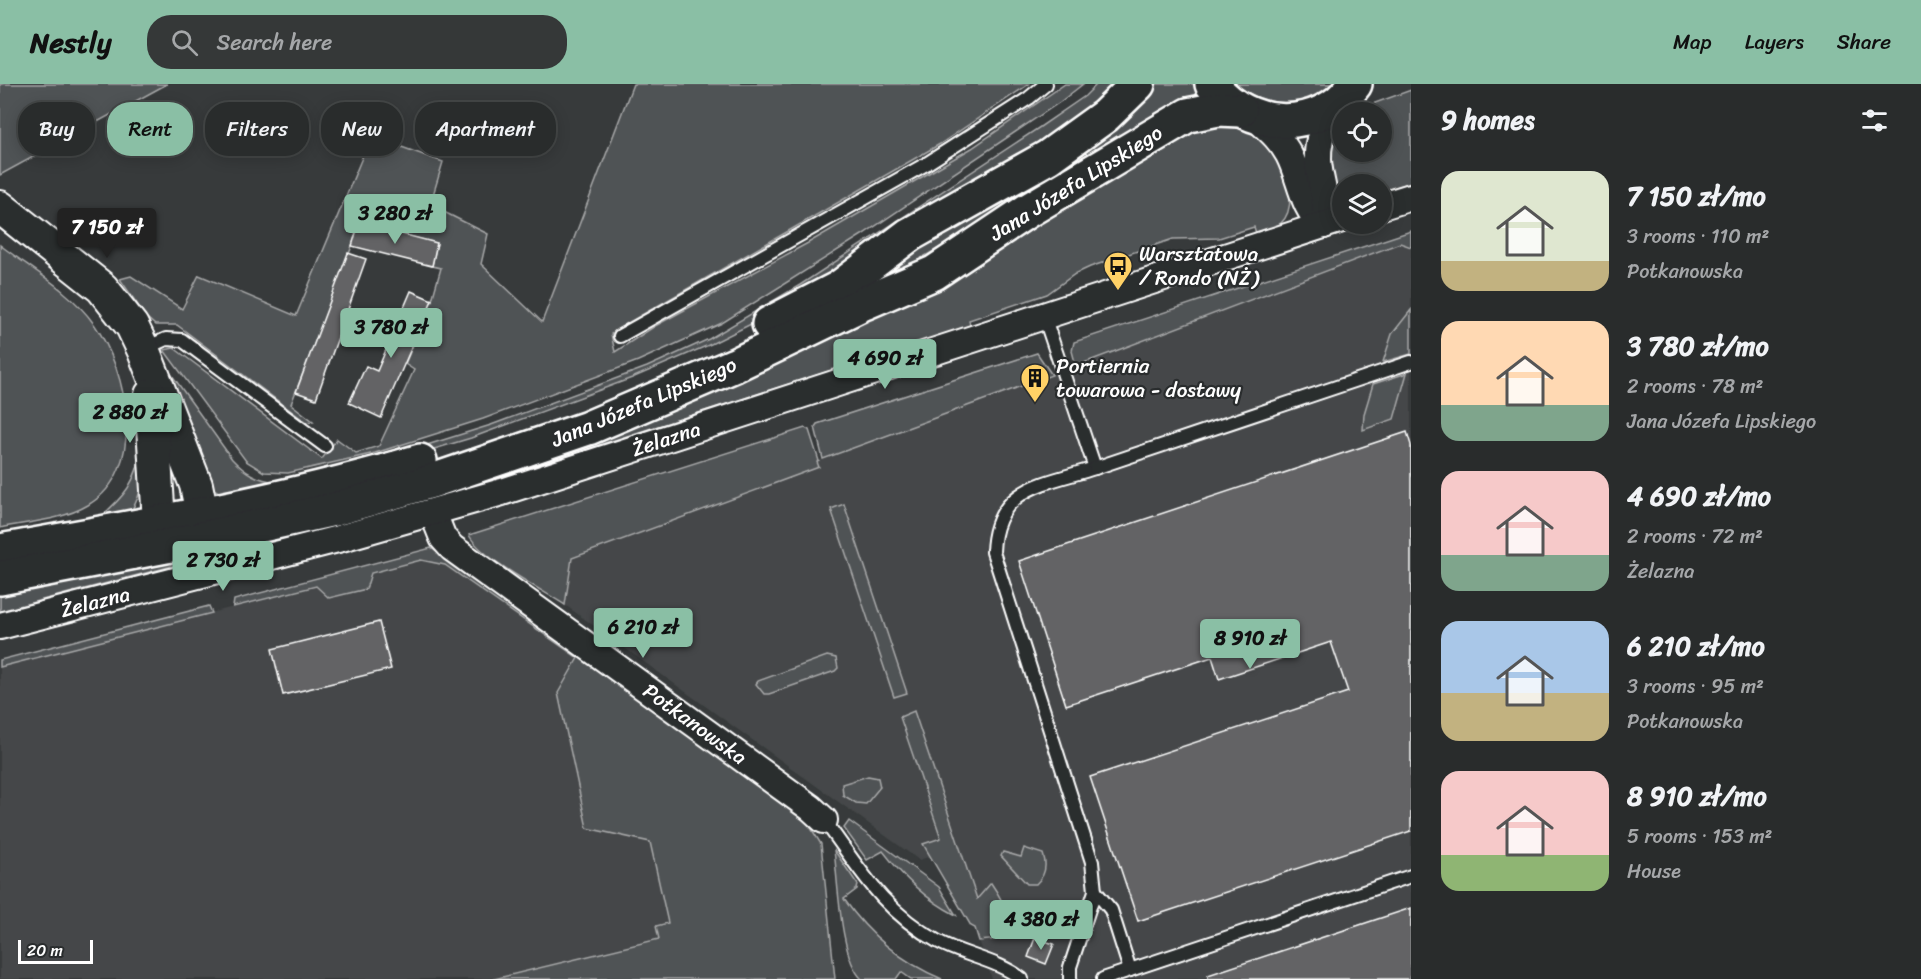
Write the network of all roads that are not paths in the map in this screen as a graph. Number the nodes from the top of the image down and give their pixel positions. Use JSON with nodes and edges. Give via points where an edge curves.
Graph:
{"nodes":[{"id":1,"x":1046,"y":84,"type":"edge"},
{"id":2,"x":1138,"y":84,"type":"edge"},
{"id":3,"x":1212,"y":84,"type":"edge"},
{"id":4,"x":1382,"y":84,"type":"edge"},
{"id":5,"x":1343,"y":96,"type":"edge"},
{"id":6,"x":1247,"y":113,"type":"junction"},
{"id":7,"x":1411,"y":197,"type":"edge"},
{"id":8,"x":1392,"y":204,"type":"edge"},
{"id":9,"x":0,"y":207,"type":"edge"},
{"id":10,"x":1332,"y":220,"type":"edge"},
{"id":11,"x":1332,"y":222,"type":"edge"},
{"id":12,"x":1332,"y":222,"type":"edge"},
{"id":13,"x":1044,"y":316,"type":"junction"},
{"id":14,"x":620,"y":336,"type":"dead end"},
{"id":15,"x":145,"y":355,"type":"junction"},
{"id":16,"x":1411,"y":362,"type":"edge"},
{"id":17,"x":325,"y":446,"type":"dead end"},
{"id":18,"x":1095,"y":468,"type":"junction"},
{"id":19,"x":433,"y":513,"type":"junction"},
{"id":20,"x":182,"y":530,"type":"junction"},
{"id":21,"x":0,"y":551,"type":"edge"},
{"id":22,"x":0,"y":578,"type":"edge"},
{"id":23,"x":0,"y":626,"type":"edge"},
{"id":24,"x":824,"y":820,"type":"joint"},
{"id":25,"x":1411,"y":876,"type":"edge"},
{"id":26,"x":1095,"y":891,"type":"junction"},
{"id":27,"x":1130,"y":970,"type":"junction"},
{"id":28,"x":1022,"y":979,"type":"edge"},
{"id":29,"x":1070,"y":979,"type":"edge"},
{"id":30,"x":1103,"y":979,"type":"edge"}],
"edges":[{"from":1,"to":14,"type":"lane","via":[[926,164]]},
{"from":2,"to":20,"type":"main road","name":"Jana Józefa Lipskiego","via":[[1072,141],[909,235],[849,282],[718,348],[572,410],[448,452]]},
{"from":3,"to":6,"type":"main road","via":[[1228,102]]},
{"from":4,"to":5,"type":"main road","name":"Jana Józefa Lipskiego"},
{"from":5,"to":6,"type":"main road","name":"Jana Józefa Lipskiego","via":[[1318,115],[1293,121],[1267,120]]},
{"from":5,"to":10,"type":"street","via":[[1320,138],[1318,161],[1326,208]]},
{"from":6,"to":11,"type":"street","via":[[1280,141],[1288,153],[1316,220]]},
{"from":6,"to":20,"type":"main road","name":"Jana Józefa Lipskiego","via":[[1210,110],[1183,118],[1027,211],[934,273],[629,411],[543,444],[369,500]]},
{"from":7,"to":8,"type":"street"},
{"from":9,"to":15,"type":"street","via":[[102,288],[132,326]]},
{"from":12,"to":13,"type":"street","name":"Żelazna"},
{"from":13,"to":18,"type":"lane"},
{"from":13,"to":19,"type":"street","name":"Żelazna"},
{"from":15,"to":17,"type":"lane","via":[[166,339],[182,340]]},
{"from":15,"to":20,"type":"street"},
{"from":15,"to":20,"type":"street","via":[[196,485]]},
{"from":16,"to":18,"type":"lane"},
{"from":18,"to":26,"type":"lane","via":[[1025,490],[1012,498],[998,523],[993,552],[1092,862]]},
{"from":19,"to":23,"type":"street","name":"Żelazna"},
{"from":19,"to":24,"type":"street","name":"Potkanowska","via":[[443,538],[452,548]]},
{"from":20,"to":21,"type":"main road","name":"Jana Józefa Lipskiego"},
{"from":20,"to":22,"type":"main road","name":"Jana Józefa Lipskiego"},
{"from":24,"to":28,"type":"lane","via":[[893,911],[938,942]]},
{"from":25,"to":27,"type":"lane"},
{"from":26,"to":27,"type":"lane","via":[[1111,910]]},
{"from":26,"to":29,"type":"lane","via":[[1070,967]]},
{"from":27,"to":30,"type":"lane"}]}
